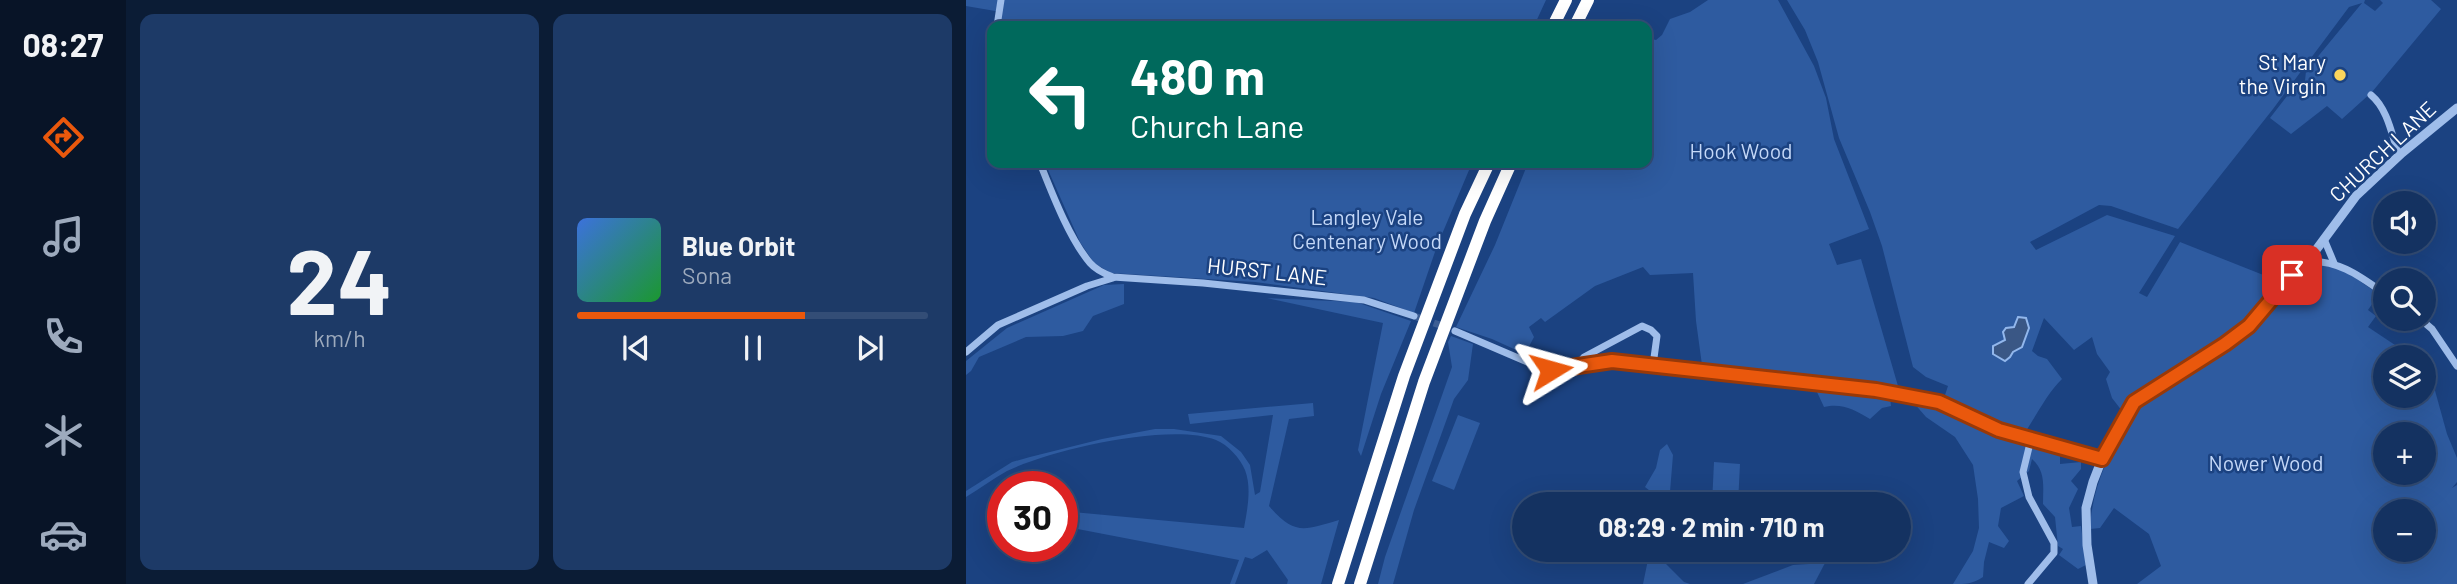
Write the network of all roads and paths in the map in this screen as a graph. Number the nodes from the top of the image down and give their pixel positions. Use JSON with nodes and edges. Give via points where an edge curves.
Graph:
{"nodes":[{"id":1,"x":1001,"y":0,"type":"edge"},
{"id":2,"x":1566,"y":0,"type":"edge"},
{"id":3,"x":1588,"y":0,"type":"edge"},
{"id":4,"x":999,"y":21,"type":"edge"},
{"id":5,"x":1556,"y":21,"type":"edge"},
{"id":6,"x":1578,"y":21,"type":"edge"},
{"id":7,"x":2371,"y":95,"type":"dead end"},
{"id":8,"x":2457,"y":108,"type":"edge"},
{"id":9,"x":2399,"y":156,"type":"junction"},
{"id":10,"x":1042,"y":168,"type":"edge"},
{"id":11,"x":1487,"y":168,"type":"edge"},
{"id":12,"x":1509,"y":168,"type":"edge"},
{"id":13,"x":2324,"y":239,"type":"junction"},
{"id":14,"x":2304,"y":262,"type":"junction"},
{"id":15,"x":1090,"y":263,"type":"junction"},
{"id":16,"x":2334,"y":263,"type":"junction"},
{"id":17,"x":1113,"y":277,"type":"junction"},
{"id":18,"x":2373,"y":285,"type":"edge"},
{"id":19,"x":1087,"y":286,"type":"junction"},
{"id":20,"x":1414,"y":316,"type":"tunnel mouth"},
{"id":21,"x":1455,"y":331,"type":"tunnel mouth"},
{"id":22,"x":2433,"y":331,"type":"edge"},
{"id":23,"x":966,"y":352,"type":"edge"},
{"id":24,"x":1653,"y":365,"type":"junction"},
{"id":25,"x":1575,"y":366,"type":"junction"},
{"id":26,"x":2457,"y":366,"type":"edge"},
{"id":27,"x":2031,"y":439,"type":"junction"},
{"id":28,"x":2102,"y":459,"type":"junction"},
{"id":29,"x":1338,"y":584,"type":"edge"},
{"id":30,"x":1360,"y":584,"type":"edge"},
{"id":31,"x":2028,"y":584,"type":"edge"},
{"id":32,"x":2093,"y":584,"type":"edge"}],
"edges":[{"from":1,"to":4,"type":"street"},
{"from":2,"to":5,"type":"highway"},
{"from":3,"to":6,"type":"highway"},
{"from":7,"to":9,"type":"street","via":[[2385,114]]},
{"from":8,"to":9,"type":"street","name":"CHURCH LANE"},
{"from":9,"to":13,"type":"street","name":"CHURCH LANE","via":[[2356,196]]},
{"from":10,"to":15,"type":"street"},
{"from":11,"to":29,"type":"highway","via":[[1404,376]]},
{"from":12,"to":30,"type":"highway","via":[[1423,382]]},
{"from":13,"to":14,"type":"street","name":"CHURCH LANE"},
{"from":13,"to":16,"type":"street"},
{"from":14,"to":16,"type":"street"},
{"from":14,"to":28,"type":"street","name":"CHURCH LANE","via":[[2249,326],[2134,402]]},
{"from":15,"to":17,"type":"street"},
{"from":15,"to":19,"type":"street","via":[[1093,276]]},
{"from":16,"to":18,"type":"street"},
{"from":17,"to":19,"type":"street"},
{"from":17,"to":20,"type":"street","name":"HURST LANE","via":[[1364,300]]},
{"from":19,"to":23,"type":"street","via":[[998,326]]},
{"from":21,"to":25,"type":"street","via":[[1546,370]]},
{"from":22,"to":26,"type":"street"},
{"from":24,"to":25,"type":"street","via":[[1612,361]]},
{"from":24,"to":25,"type":"street","via":[[1657,336],[1642,326]]},
{"from":24,"to":27,"type":"street","via":[[1924,399]]},
{"from":27,"to":28,"type":"street"},
{"from":27,"to":31,"type":"street","via":[[2023,472],[2029,497],[2054,543],[2054,553]]},
{"from":28,"to":32,"type":"street","name":"CHURCH LANE","via":[[2086,508]]}]}
